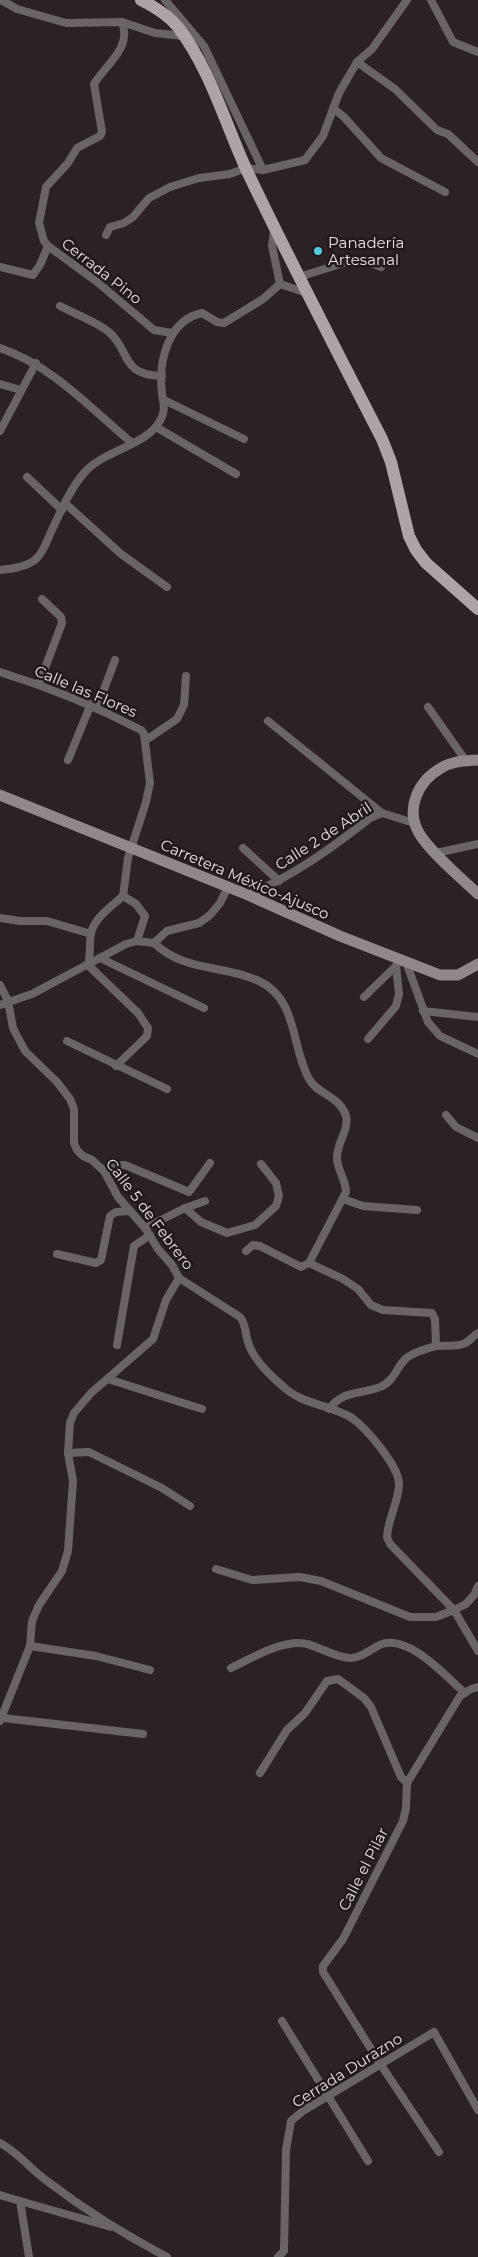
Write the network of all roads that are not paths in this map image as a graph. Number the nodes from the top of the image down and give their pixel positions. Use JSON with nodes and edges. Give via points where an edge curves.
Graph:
{"nodes":[{"id":1,"x":1,"y":0,"type":"edge"},
{"id":2,"x":141,"y":0,"type":"edge"},
{"id":3,"x":164,"y":0,"type":"edge"},
{"id":4,"x":407,"y":0,"type":"edge"},
{"id":5,"x":430,"y":0,"type":"edge"},
{"id":6,"x":122,"y":22,"type":"junction"},
{"id":7,"x":184,"y":36,"type":"junction"},
{"id":8,"x":478,"y":52,"type":"edge"},
{"id":9,"x":357,"y":62,"type":"junction"},
{"id":10,"x":333,"y":108,"type":"junction"},
{"id":11,"x":478,"y":162,"type":"edge"},
{"id":12,"x":246,"y":168,"type":"junction"},
{"id":13,"x":263,"y":170,"type":"junction"},
{"id":14,"x":445,"y":192,"type":"dead end"},
{"id":15,"x":274,"y":228,"type":"junction"},
{"id":16,"x":106,"y":235,"type":"dead end"},
{"id":17,"x":48,"y":246,"type":"junction"},
{"id":18,"x":381,"y":267,"type":"dead end"},
{"id":19,"x":0,"y":268,"type":"edge"},
{"id":20,"x":299,"y":277,"type":"junction"},
{"id":21,"x":280,"y":284,"type":"junction"},
{"id":22,"x":307,"y":293,"type":"junction"},
{"id":23,"x":60,"y":306,"type":"dead end"},
{"id":24,"x":172,"y":333,"type":"junction"},
{"id":25,"x":0,"y":348,"type":"edge"},
{"id":26,"x":36,"y":363,"type":"junction"},
{"id":27,"x":162,"y":376,"type":"junction"},
{"id":28,"x":0,"y":384,"type":"edge"},
{"id":29,"x":20,"y":390,"type":"junction"},
{"id":30,"x":164,"y":400,"type":"junction"},
{"id":31,"x":156,"y":427,"type":"junction"},
{"id":32,"x":0,"y":431,"type":"edge"},
{"id":33,"x":244,"y":439,"type":"dead end"},
{"id":34,"x":132,"y":443,"type":"junction"},
{"id":35,"x":236,"y":474,"type":"dead end"},
{"id":36,"x":27,"y":477,"type":"dead end"},
{"id":37,"x":64,"y":507,"type":"junction"},
{"id":38,"x":0,"y":570,"type":"edge"},
{"id":39,"x":167,"y":587,"type":"dead end"},
{"id":40,"x":42,"y":598,"type":"dead end"},
{"id":41,"x":478,"y":609,"type":"edge"},
{"id":42,"x":115,"y":660,"type":"dead end"},
{"id":43,"x":0,"y":672,"type":"edge"},
{"id":44,"x":186,"y":676,"type":"dead end"},
{"id":45,"x":39,"y":684,"type":"junction"},
{"id":46,"x":94,"y":706,"type":"junction"},
{"id":47,"x":428,"y":707,"type":"dead end"},
{"id":48,"x":268,"y":720,"type":"dead end"},
{"id":49,"x":146,"y":740,"type":"junction"},
{"id":50,"x":68,"y":760,"type":"dead end"},
{"id":51,"x":472,"y":761,"type":"edge"},
{"id":52,"x":0,"y":795,"type":"edge"},
{"id":53,"x":382,"y":813,"type":"junction"},
{"id":54,"x":414,"y":823,"type":"junction"},
{"id":55,"x":478,"y":844,"type":"edge"},
{"id":56,"x":132,"y":847,"type":"junction"},
{"id":57,"x":243,"y":848,"type":"dead end"},
{"id":58,"x":436,"y":853,"type":"junction"},
{"id":59,"x":279,"y":881,"type":"junction"},
{"id":60,"x":228,"y":887,"type":"junction"},
{"id":61,"x":478,"y":894,"type":"edge"},
{"id":62,"x":248,"y":895,"type":"junction"},
{"id":63,"x":123,"y":896,"type":"junction"},
{"id":64,"x":0,"y":918,"type":"edge"},
{"id":65,"x":91,"y":934,"type":"junction"},
{"id":66,"x":137,"y":941,"type":"junction"},
{"id":67,"x":154,"y":943,"type":"junction"},
{"id":68,"x":100,"y":958,"type":"junction"},
{"id":69,"x":401,"y":963,"type":"junction"},
{"id":70,"x":478,"y":964,"type":"edge"},
{"id":71,"x":88,"y":965,"type":"junction"},
{"id":72,"x":0,"y":985,"type":"edge"},
{"id":73,"x":364,"y":997,"type":"dead end"},
{"id":74,"x":8,"y":1001,"type":"junction"},
{"id":75,"x":0,"y":1005,"type":"edge"},
{"id":76,"x":204,"y":1008,"type":"dead end"},
{"id":77,"x":423,"y":1012,"type":"junction"},
{"id":78,"x":478,"y":1017,"type":"edge"},
{"id":79,"x":368,"y":1039,"type":"dead end"},
{"id":80,"x":67,"y":1042,"type":"dead end"},
{"id":81,"x":478,"y":1054,"type":"edge"},
{"id":82,"x":116,"y":1066,"type":"junction"},
{"id":83,"x":167,"y":1089,"type":"dead end"},
{"id":84,"x":446,"y":1115,"type":"dead end"},
{"id":85,"x":478,"y":1138,"type":"edge"},
{"id":86,"x":210,"y":1164,"type":"dead end"},
{"id":87,"x":261,"y":1164,"type":"dead end"},
{"id":88,"x":104,"y":1171,"type":"junction"},
{"id":89,"x":343,"y":1199,"type":"junction"},
{"id":90,"x":205,"y":1202,"type":"dead end"},
{"id":91,"x":185,"y":1208,"type":"junction"},
{"id":92,"x":417,"y":1210,"type":"dead end"},
{"id":93,"x":130,"y":1211,"type":"junction"},
{"id":94,"x":147,"y":1231,"type":"junction"},
{"id":95,"x":246,"y":1250,"type":"dead end"},
{"id":96,"x":57,"y":1254,"type":"dead end"},
{"id":97,"x":309,"y":1263,"type":"junction"},
{"id":98,"x":179,"y":1278,"type":"junction"},
{"id":99,"x":478,"y":1333,"type":"edge"},
{"id":100,"x":117,"y":1345,"type":"dead end"},
{"id":101,"x":436,"y":1346,"type":"junction"},
{"id":102,"x":108,"y":1379,"type":"junction"},
{"id":103,"x":202,"y":1409,"type":"dead end"},
{"id":104,"x":329,"y":1409,"type":"junction"},
{"id":105,"x":68,"y":1453,"type":"junction"},
{"id":106,"x":190,"y":1506,"type":"dead end"},
{"id":107,"x":216,"y":1569,"type":"dead end"},
{"id":108,"x":478,"y":1586,"type":"edge"},
{"id":109,"x":454,"y":1610,"type":"junction"},
{"id":110,"x":30,"y":1646,"type":"junction"},
{"id":111,"x":478,"y":1652,"type":"edge"},
{"id":112,"x":231,"y":1668,"type":"dead end"},
{"id":113,"x":150,"y":1670,"type":"dead end"},
{"id":114,"x":478,"y":1687,"type":"edge"},
{"id":115,"x":465,"y":1693,"type":"junction"},
{"id":116,"x":1,"y":1719,"type":"edge"},
{"id":117,"x":143,"y":1734,"type":"dead end"},
{"id":118,"x":260,"y":1773,"type":"dead end"},
{"id":119,"x":407,"y":1783,"type":"junction"},
{"id":120,"x":282,"y":2020,"type":"dead end"},
{"id":121,"x":381,"y":2066,"type":"junction"},
{"id":122,"x":328,"y":2097,"type":"junction"},
{"id":123,"x":478,"y":2110,"type":"edge"},
{"id":124,"x":0,"y":2143,"type":"edge"},
{"id":125,"x":439,"y":2152,"type":"dead end"},
{"id":126,"x":368,"y":2161,"type":"dead end"},
{"id":127,"x":0,"y":2195,"type":"edge"},
{"id":128,"x":20,"y":2201,"type":"junction"},
{"id":129,"x":112,"y":2228,"type":"junction"},
{"id":130,"x":29,"y":2257,"type":"edge"},
{"id":131,"x":167,"y":2257,"type":"edge"},
{"id":132,"x":278,"y":2257,"type":"edge"}],
"edges":[{"from":1,"to":6,"type":"street","via":[[17,9],[66,22]]},
{"from":2,"to":7,"type":"main road","via":[[169,18]]},
{"from":3,"to":13,"type":"street","via":[[204,46]]},
{"from":4,"to":9,"type":"street","via":[[372,49]]},
{"from":5,"to":8,"type":"street","via":[[454,42]]},
{"from":6,"to":7,"type":"street","via":[[156,33]]},
{"from":6,"to":17,"type":"street","name":"Cerrada Pino","via":[[126,36],[124,45],[93,87],[102,132],[77,148],[46,187],[39,224]]},
{"from":7,"to":12,"type":"main road","via":[[219,103]]},
{"from":9,"to":10,"type":"street"},
{"from":9,"to":11,"type":"street","via":[[395,89],[437,130],[448,134]]},
{"from":10,"to":13,"type":"street","via":[[323,136],[305,160]]},
{"from":10,"to":14,"type":"street","via":[[381,158]]},
{"from":12,"to":13,"type":"street"},
{"from":12,"to":15,"type":"main road"},
{"from":12,"to":16,"type":"street","via":[[170,187],[149,198],[133,217],[110,227]]},
{"from":15,"to":20,"type":"main road"},
{"from":15,"to":21,"type":"street","via":[[272,246]]},
{"from":17,"to":19,"type":"street","via":[[33,275]]},
{"from":17,"to":24,"type":"street","name":"Cerrada Pino","via":[[154,330]]},
{"from":18,"to":20,"type":"street","via":[[364,260],[353,260]]},
{"from":20,"to":22,"type":"main road"},
{"from":21,"to":22,"type":"street"},
{"from":21,"to":24,"type":"street","via":[[224,323],[202,313],[189,316]]},
{"from":22,"to":41,"type":"main road","via":[[391,462],[404,520],[416,550],[426,563]]},
{"from":23,"to":27,"type":"street","via":[[109,332],[133,368],[152,376]]},
{"from":24,"to":27,"type":"street","via":[[162,364]]},
{"from":25,"to":26,"type":"street"},
{"from":26,"to":29,"type":"street"},
{"from":26,"to":34,"type":"street","via":[[82,398]]},
{"from":27,"to":30,"type":"street"},
{"from":28,"to":29,"type":"street"},
{"from":29,"to":32,"type":"street"},
{"from":30,"to":31,"type":"street","via":[[165,406]]},
{"from":30,"to":33,"type":"street"},
{"from":31,"to":34,"type":"street"},
{"from":31,"to":35,"type":"street"},
{"from":34,"to":37,"type":"street","via":[[89,467]]},
{"from":36,"to":37,"type":"street"},
{"from":37,"to":38,"type":"street","via":[[36,559]]},
{"from":37,"to":39,"type":"street"},
{"from":40,"to":45,"type":"street","via":[[61,617],[62,623]]},
{"from":42,"to":46,"type":"street"},
{"from":43,"to":45,"type":"street","name":"Calle las Flores"},
{"from":44,"to":49,"type":"street","via":[[184,705],[177,719]]},
{"from":45,"to":46,"type":"street","name":"Calle las Flores"},
{"from":46,"to":49,"type":"street","name":"Calle las Flores","via":[[141,730]]},
{"from":46,"to":50,"type":"street"},
{"from":47,"to":51,"type":"street"},
{"from":48,"to":53,"type":"street"},
{"from":49,"to":56,"type":"street","via":[[150,783]]},
{"from":51,"to":54,"type":"main road","via":[[440,768],[421,785],[414,801]]},
{"from":52,"to":56,"type":"main road","name":"Carretera México-Ajusco"},
{"from":53,"to":54,"type":"street","name":"Calle 2 de Abril"},
{"from":53,"to":59,"type":"street","name":"Calle 2 de Abril"},
{"from":54,"to":58,"type":"main road"},
{"from":55,"to":58,"type":"street"},
{"from":56,"to":60,"type":"main road","name":"Carretera México-Ajusco"},
{"from":56,"to":63,"type":"street","via":[[125,868]]},
{"from":57,"to":59,"type":"street"},
{"from":58,"to":61,"type":"main road"},
{"from":59,"to":62,"type":"street","name":"Calle 2 de Abril"},
{"from":60,"to":62,"type":"main road","name":"Carretera México-Ajusco"},
{"from":60,"to":67,"type":"street","via":[[210,915],[199,923],[167,931]]},
{"from":62,"to":69,"type":"main road","name":"Carretera México-Ajusco"},
{"from":63,"to":65,"type":"street","via":[[98,919]]},
{"from":63,"to":66,"type":"street","via":[[136,904],[145,916]]},
{"from":64,"to":65,"type":"street","via":[[46,921]]},
{"from":65,"to":71,"type":"street"},
{"from":66,"to":67,"type":"street"},
{"from":66,"to":68,"type":"street"},
{"from":67,"to":89,"type":"street","via":[[180,961],[260,981],[276,992],[294,1028],[309,1079],[315,1087],[333,1097],[346,1116],[346,1131],[338,1145],[337,1157],[346,1186]]},
{"from":68,"to":71,"type":"street"},
{"from":68,"to":76,"type":"street"},
{"from":69,"to":70,"type":"main road","name":"Carretera México-Ajusco","via":[[440,975],[458,975]]},
{"from":69,"to":73,"type":"street"},
{"from":69,"to":77,"type":"street"},
{"from":69,"to":79,"type":"street","via":[[396,1006]]},
{"from":71,"to":74,"type":"street","via":[[32,994]]},
{"from":71,"to":82,"type":"street","via":[[138,1013],[148,1028],[147,1036]]},
{"from":72,"to":74,"type":"street","name":"Calle 5 de Febrero"},
{"from":74,"to":75,"type":"street"},
{"from":74,"to":88,"type":"street","name":"Calle 5 de Febrero","via":[[12,1028],[25,1051],[70,1099],[74,1109],[77,1150]]},
{"from":77,"to":78,"type":"street"},
{"from":77,"to":81,"type":"street","via":[[440,1036]]},
{"from":80,"to":82,"type":"street"},
{"from":82,"to":83,"type":"street"},
{"from":84,"to":85,"type":"street","via":[[456,1127]]},
{"from":86,"to":88,"type":"street","via":[[189,1192],[125,1165]]},
{"from":87,"to":91,"type":"street","via":[[276,1183],[279,1196],[276,1206],[255,1224],[227,1233],[201,1222]]},
{"from":88,"to":93,"type":"street","name":"Calle 5 de Febrero"},
{"from":89,"to":92,"type":"street","via":[[363,1206]]},
{"from":89,"to":97,"type":"street"},
{"from":90,"to":91,"type":"street"},
{"from":91,"to":94,"type":"street"},
{"from":93,"to":94,"type":"street","name":"Calle 5 de Febrero"},
{"from":93,"to":96,"type":"street","via":[[110,1216],[101,1260],[96,1263]]},
{"from":94,"to":98,"type":"street","name":"Calle 5 de Febrero"},
{"from":94,"to":100,"type":"street","via":[[134,1246]]},
{"from":95,"to":97,"type":"street","via":[[253,1245],[260,1246],[301,1267]]},
{"from":97,"to":101,"type":"street","via":[[343,1279],[371,1304],[383,1310],[432,1313]]},
{"from":98,"to":102,"type":"street","via":[[166,1300],[153,1339]]},
{"from":98,"to":104,"type":"street","name":"Calle 5 de Febrero","via":[[240,1317],[255,1355],[274,1378],[307,1402]]},
{"from":99,"to":101,"type":"street","via":[[461,1345]]},
{"from":101,"to":104,"type":"street","via":[[410,1355],[395,1376],[380,1387],[336,1399]]},
{"from":102,"to":103,"type":"street"},
{"from":102,"to":105,"type":"street","via":[[74,1413]]},
{"from":104,"to":109,"type":"street","name":"Calle 5 de Febrero","via":[[352,1419],[393,1464],[400,1483],[386,1537]]},
{"from":105,"to":106,"type":"street","via":[[90,1452],[162,1488]]},
{"from":105,"to":110,"type":"street","via":[[73,1481],[68,1551],[62,1571],[39,1605],[32,1622]]},
{"from":107,"to":109,"type":"street","via":[[252,1580],[300,1577],[321,1581],[410,1617],[436,1617]]},
{"from":108,"to":109,"type":"street","via":[[466,1604]]},
{"from":109,"to":111,"type":"street","name":"Calle 5 de Febrero"},
{"from":110,"to":113,"type":"street","via":[[96,1656]]},
{"from":110,"to":116,"type":"street"},
{"from":112,"to":115,"type":"street","via":[[286,1644],[304,1643],[349,1658],[358,1657],[383,1644],[397,1643],[412,1648]]},
{"from":114,"to":115,"type":"street","name":"Calle el Pilar"},
{"from":115,"to":119,"type":"street","name":"Calle el Pilar","via":[[452,1708]]},
{"from":116,"to":117,"type":"street"},
{"from":118,"to":119,"type":"street","via":[[287,1730],[332,1678],[364,1698],[371,1707],[401,1777]]},
{"from":119,"to":121,"type":"street","name":"Calle el Pilar","via":[[403,1821],[343,1939],[323,1966],[323,1972]]},
{"from":120,"to":122,"type":"street"},
{"from":121,"to":122,"type":"street","name":"Cerrada Durazno"},
{"from":121,"to":123,"type":"street","name":"Cerrada Durazno","via":[[434,2032]]},
{"from":121,"to":125,"type":"street"},
{"from":122,"to":126,"type":"street"},
{"from":122,"to":132,"type":"street","name":"Cerrada Durazno","via":[[291,2121],[285,2158],[284,2251]]},
{"from":124,"to":129,"type":"street"},
{"from":127,"to":128,"type":"street"},
{"from":128,"to":129,"type":"street"},
{"from":128,"to":130,"type":"street"},
{"from":129,"to":131,"type":"street"}]}
